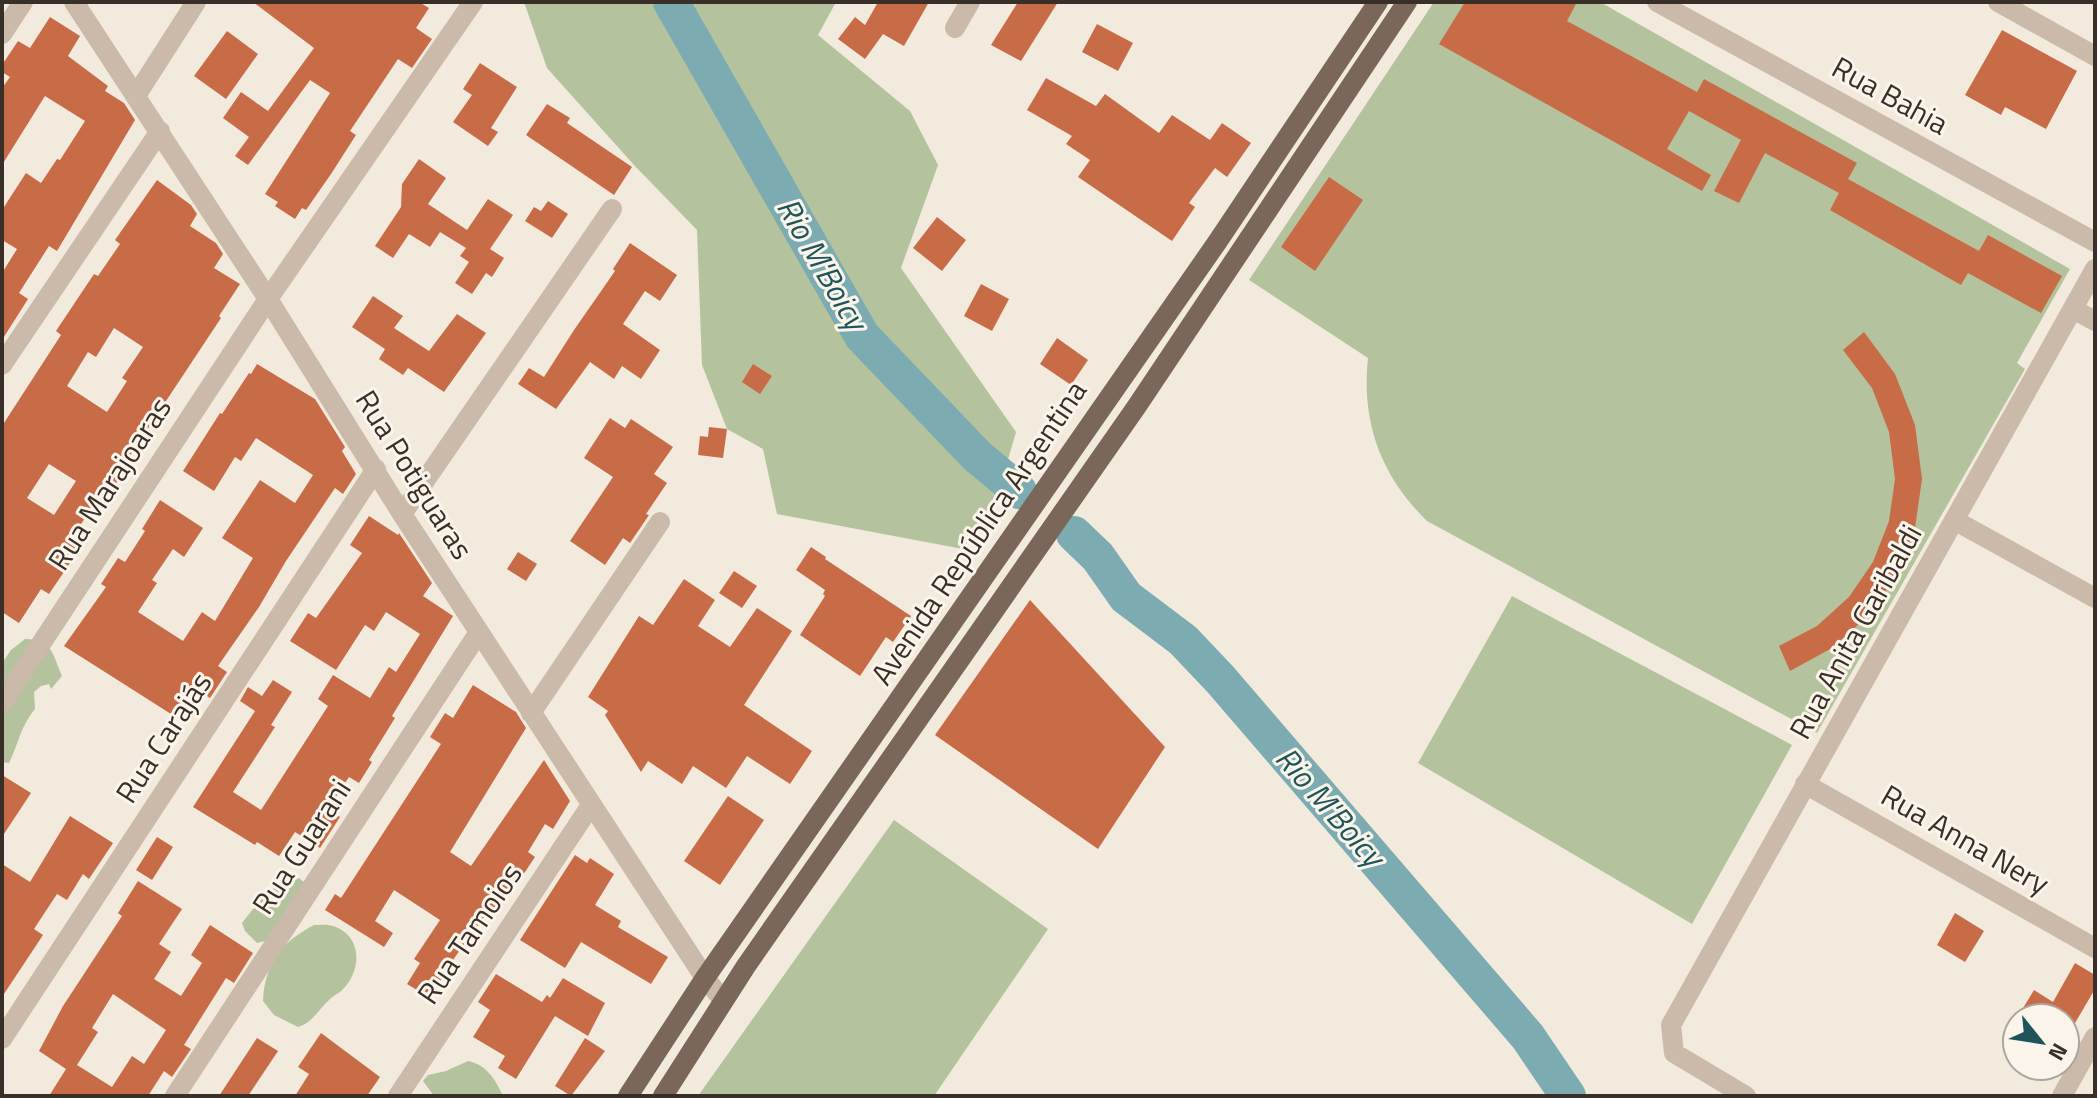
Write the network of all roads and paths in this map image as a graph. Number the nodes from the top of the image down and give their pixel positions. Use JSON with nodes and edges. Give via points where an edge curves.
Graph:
{"nodes":[{"id":1,"x":23,"y":2,"type":"edge"},
{"id":2,"x":74,"y":2,"type":"edge"},
{"id":3,"x":196,"y":2,"type":"edge"},
{"id":4,"x":473,"y":2,"type":"edge"},
{"id":5,"x":970,"y":2,"type":"edge"},
{"id":6,"x":1378,"y":2,"type":"edge"},
{"id":7,"x":1407,"y":2,"type":"edge"},
{"id":8,"x":1657,"y":2,"type":"edge"},
{"id":9,"x":1998,"y":2,"type":"edge"},
{"id":10,"x":955,"y":28,"type":"dead end"},
{"id":11,"x":2,"y":34,"type":"edge"},
{"id":12,"x":2095,"y":56,"type":"edge"},
{"id":13,"x":137,"y":94,"type":"junction"},
{"id":14,"x":160,"y":131,"type":"junction"},
{"id":15,"x":612,"y":209,"type":"dead end"},
{"id":16,"x":2095,"y":242,"type":"edge"},
{"id":17,"x":2095,"y":269,"type":"edge"},
{"id":18,"x":268,"y":299,"type":"junction"},
{"id":19,"x":2073,"y":309,"type":"junction"},
{"id":20,"x":2095,"y":321,"type":"edge"},
{"id":21,"x":2,"y":365,"type":"edge"},
{"id":22,"x":376,"y":469,"type":"junction"},
{"id":23,"x":402,"y":514,"type":"junction"},
{"id":24,"x":1954,"y":520,"type":"junction"},
{"id":25,"x":660,"y":522,"type":"dead end"},
{"id":26,"x":2095,"y":598,"type":"edge"},
{"id":27,"x":479,"y":632,"type":"junction"},
{"id":28,"x":2,"y":703,"type":"edge"},
{"id":29,"x":531,"y":713,"type":"junction"},
{"id":30,"x":1805,"y":784,"type":"junction"},
{"id":31,"x":591,"y":805,"type":"junction"},
{"id":32,"x":2095,"y":948,"type":"edge"},
{"id":33,"x":705,"y":978,"type":"junction"},
{"id":34,"x":723,"y":1000,"type":"junction"},
{"id":35,"x":2095,"y":1037,"type":"edge"},
{"id":36,"x":2,"y":1039,"type":"edge"},
{"id":37,"x":175,"y":1096,"type":"edge"},
{"id":38,"x":398,"y":1096,"type":"edge"},
{"id":39,"x":628,"y":1096,"type":"edge"},
{"id":40,"x":663,"y":1096,"type":"edge"},
{"id":41,"x":1746,"y":1096,"type":"edge"},
{"id":42,"x":2062,"y":1096,"type":"edge"}],
"edges":[{"from":1,"to":11,"type":"street"},
{"from":2,"to":13,"type":"street","name":"Rua Potiguaras"},
{"from":3,"to":13,"type":"street"},
{"from":4,"to":18,"type":"street","name":"Rua Marajoaras"},
{"from":5,"to":10,"type":"street"},
{"from":6,"to":33,"type":"main road","name":"Avenida República Argentina"},
{"from":7,"to":34,"type":"main road","name":"Avenida República Argentina","via":[[1137,406]]},
{"from":8,"to":16,"type":"street","name":"Rua Bahia"},
{"from":9,"to":12,"type":"street"},
{"from":13,"to":14,"type":"street","name":"Rua Potiguaras"},
{"from":14,"to":18,"type":"street","name":"Rua Potiguaras"},
{"from":14,"to":21,"type":"street"},
{"from":15,"to":23,"type":"street"},
{"from":17,"to":19,"type":"street","name":"Rua Anita Garibaldi"},
{"from":18,"to":22,"type":"street","name":"Rua Potiguaras"},
{"from":18,"to":28,"type":"street","name":"Rua Marajoaras"},
{"from":19,"to":20,"type":"street"},
{"from":19,"to":24,"type":"street","name":"Rua Anita Garibaldi"},
{"from":22,"to":23,"type":"street","name":"Rua Potiguaras"},
{"from":22,"to":36,"type":"street","name":"Rua Carajás"},
{"from":23,"to":27,"type":"street","name":"Rua Potiguaras"},
{"from":24,"to":26,"type":"street"},
{"from":24,"to":30,"type":"street","name":"Rua Anita Garibaldi"},
{"from":25,"to":29,"type":"street"},
{"from":27,"to":29,"type":"street","name":"Rua Potiguaras"},
{"from":27,"to":37,"type":"street","name":"Rua Guarani"},
{"from":29,"to":31,"type":"street","name":"Rua Potiguaras"},
{"from":30,"to":32,"type":"street","name":"Rua Anna Nery"},
{"from":30,"to":41,"type":"street","name":"Rua Anita Garibaldi","via":[[1671,1025],[1674,1053]]},
{"from":31,"to":33,"type":"street","name":"Rua Potiguaras"},
{"from":31,"to":38,"type":"street","name":"Rua Tamoios"},
{"from":33,"to":34,"type":"street","name":"Rua Potiguaras"},
{"from":33,"to":39,"type":"main road","name":"Avenida República Argentina"},
{"from":34,"to":40,"type":"main road","name":"Avenida República Argentina"},
{"from":35,"to":42,"type":"street"}]}
